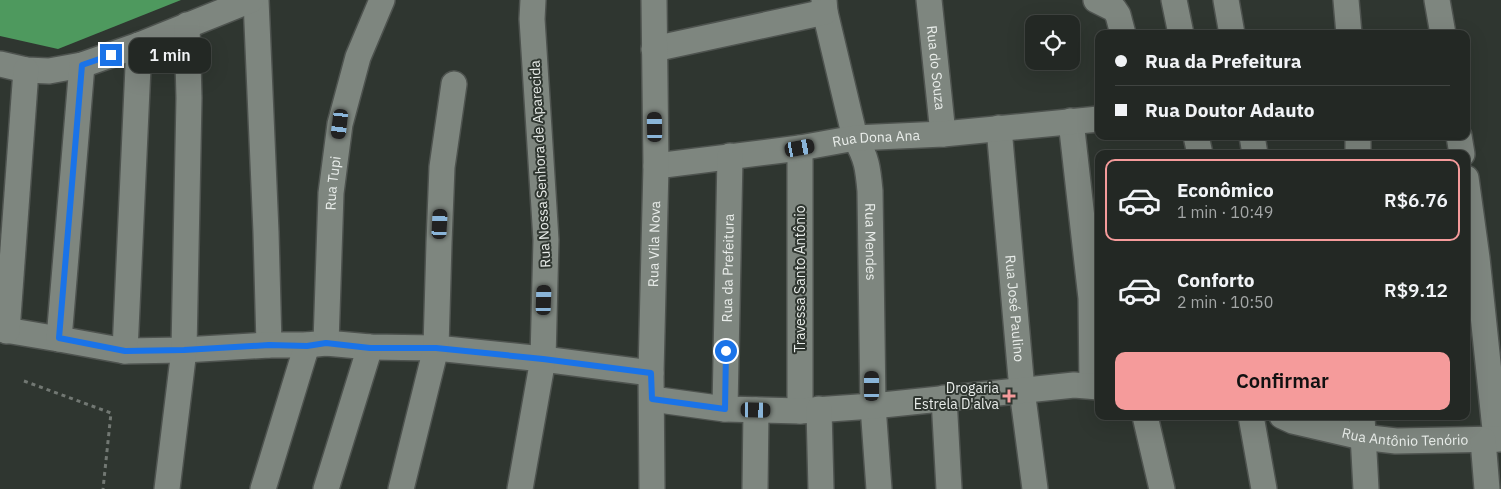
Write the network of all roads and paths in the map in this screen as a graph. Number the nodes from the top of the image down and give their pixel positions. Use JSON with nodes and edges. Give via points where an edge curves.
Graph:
{"nodes":[{"id":1,"x":252,"y":0,"type":"edge"},
{"id":2,"x":256,"y":0,"type":"edge"},
{"id":3,"x":382,"y":0,"type":"edge"},
{"id":4,"x":533,"y":0,"type":"edge"},
{"id":5,"x":654,"y":0,"type":"edge"},
{"id":6,"x":929,"y":0,"type":"edge"},
{"id":7,"x":1096,"y":0,"type":"edge"},
{"id":8,"x":1174,"y":0,"type":"edge"},
{"id":9,"x":1226,"y":0,"type":"edge"},
{"id":10,"x":1346,"y":0,"type":"edge"},
{"id":11,"x":1437,"y":0,"type":"edge"},
{"id":12,"x":825,"y":6,"type":"edge"},
{"id":13,"x":187,"y":26,"type":"junction"},
{"id":14,"x":1122,"y":30,"type":"edge"},
{"id":15,"x":1180,"y":30,"type":"edge"},
{"id":16,"x":1231,"y":30,"type":"edge"},
{"id":17,"x":1349,"y":30,"type":"edge"},
{"id":18,"x":1442,"y":30,"type":"edge"},
{"id":19,"x":140,"y":45,"type":"junction"},
{"id":20,"x":654,"y":49,"type":"junction"},
{"id":21,"x":0,"y":64,"type":"edge"},
{"id":22,"x":82,"y":65,"type":"junction"},
{"id":23,"x":26,"y":70,"type":"junction"},
{"id":24,"x":454,"y":84,"type":"dead end"},
{"id":25,"x":1095,"y":120,"type":"edge"},
{"id":26,"x":1071,"y":121,"type":"junction"},
{"id":27,"x":999,"y":128,"type":"junction"},
{"id":28,"x":943,"y":134,"type":"junction"},
{"id":29,"x":856,"y":138,"type":"junction"},
{"id":30,"x":800,"y":148,"type":"junction"},
{"id":31,"x":730,"y":156,"type":"junction"},
{"id":32,"x":656,"y":166,"type":"junction"},
{"id":33,"x":1470,"y":207,"type":"edge"},
{"id":34,"x":4,"y":330,"type":"edge"},
{"id":35,"x":59,"y":338,"type":"junction"},
{"id":36,"x":317,"y":344,"type":"junction"},
{"id":37,"x":269,"y":345,"type":"junction"},
{"id":38,"x":370,"y":348,"type":"junction"},
{"id":39,"x":436,"y":348,"type":"junction"},
{"id":40,"x":184,"y":350,"type":"junction"},
{"id":41,"x":125,"y":351,"type":"junction"},
{"id":42,"x":543,"y":359,"type":"junction"},
{"id":43,"x":1095,"y":368,"type":"edge"},
{"id":44,"x":651,"y":373,"type":"junction"},
{"id":45,"x":24,"y":381,"type":"dead end"},
{"id":46,"x":1095,"y":386,"type":"edge"},
{"id":47,"x":1022,"y":390,"type":"junction"},
{"id":48,"x":944,"y":398,"type":"junction"},
{"id":49,"x":652,"y":399,"type":"junction"},
{"id":50,"x":872,"y":406,"type":"junction"},
{"id":51,"x":725,"y":409,"type":"junction"},
{"id":52,"x":756,"y":410,"type":"junction"},
{"id":53,"x":810,"y":410,"type":"junction"},
{"id":54,"x":1146,"y":420,"type":"edge"},
{"id":55,"x":1252,"y":420,"type":"edge"},
{"id":56,"x":1291,"y":420,"type":"edge"},
{"id":57,"x":1362,"y":427,"type":"edge"},
{"id":58,"x":1493,"y":440,"type":"edge"},
{"id":59,"x":103,"y":489,"type":"edge"},
{"id":60,"x":167,"y":489,"type":"edge"},
{"id":61,"x":263,"y":489,"type":"edge"},
{"id":62,"x":326,"y":489,"type":"edge"},
{"id":63,"x":401,"y":489,"type":"edge"},
{"id":64,"x":520,"y":489,"type":"edge"},
{"id":65,"x":652,"y":489,"type":"edge"},
{"id":66,"x":755,"y":489,"type":"edge"},
{"id":67,"x":820,"y":489,"type":"edge"},
{"id":68,"x":879,"y":489,"type":"edge"},
{"id":69,"x":949,"y":489,"type":"edge"},
{"id":70,"x":1035,"y":489,"type":"edge"},
{"id":71,"x":1162,"y":489,"type":"edge"},
{"id":72,"x":1264,"y":489,"type":"edge"},
{"id":73,"x":1366,"y":489,"type":"edge"},
{"id":74,"x":1487,"y":489,"type":"edge"}],
"edges":[{"from":1,"to":13,"type":"street"},
{"from":2,"to":37,"type":"street"},
{"from":3,"to":36,"type":"street","name":"Rua Tupi","via":[[358,58],[340,124]]},
{"from":4,"to":42,"type":"street","name":"Rua Nossa Senhora de Aparecida","via":[[546,240]]},
{"from":5,"to":20,"type":"street","name":"Rua Vila Nova"},
{"from":6,"to":28,"type":"street","name":"Rua do Souza"},
{"from":7,"to":14,"type":"street","via":[[1114,9]]},
{"from":8,"to":15,"type":"street"},
{"from":9,"to":16,"type":"street"},
{"from":10,"to":17,"type":"street"},
{"from":11,"to":18,"type":"street"},
{"from":12,"to":20,"type":"street"},
{"from":12,"to":29,"type":"street","name":"Rua Mendes"},
{"from":13,"to":19,"type":"street"},
{"from":13,"to":40,"type":"street","via":[[189,98]]},
{"from":19,"to":22,"type":"street"},
{"from":19,"to":41,"type":"street"},
{"from":20,"to":32,"type":"street","name":"Rua Vila Nova"},
{"from":21,"to":23,"type":"street"},
{"from":22,"to":23,"type":"street","via":[[48,72]]},
{"from":22,"to":35,"type":"street"},
{"from":23,"to":34,"type":"street"},
{"from":24,"to":39,"type":"street","via":[[442,167]]},
{"from":25,"to":26,"type":"street","name":"Rua Dona Ana"},
{"from":26,"to":27,"type":"street","name":"Rua Dona Ana"},
{"from":26,"to":43,"type":"street","via":[[1091,298]]},
{"from":27,"to":28,"type":"street","name":"Rua Dona Ana"},
{"from":27,"to":47,"type":"street","name":"Rua José Paulino"},
{"from":28,"to":29,"type":"street","name":"Rua Dona Ana"},
{"from":29,"to":30,"type":"street","name":"Rua Dona Ana"},
{"from":29,"to":50,"type":"street","name":"Rua Mendes","via":[[864,152],[870,191]]},
{"from":30,"to":31,"type":"street","name":"Rua Dona Ana"},
{"from":30,"to":53,"type":"street","name":"Travessa Santo Antônio"},
{"from":31,"to":32,"type":"street","name":"Rua Dona Ana"},
{"from":31,"to":51,"type":"street","name":"Rua da Prefeitura"},
{"from":32,"to":44,"type":"street","name":"Rua Vila Nova"},
{"from":33,"to":58,"type":"street"},
{"from":34,"to":35,"type":"street"},
{"from":35,"to":41,"type":"street"},
{"from":36,"to":37,"type":"street"},
{"from":36,"to":38,"type":"street"},
{"from":36,"to":61,"type":"street","name":"Rua Tupi"},
{"from":37,"to":40,"type":"street"},
{"from":38,"to":39,"type":"street"},
{"from":38,"to":62,"type":"street"},
{"from":39,"to":42,"type":"street"},
{"from":39,"to":63,"type":"street"},
{"from":40,"to":41,"type":"street"},
{"from":40,"to":60,"type":"street"},
{"from":42,"to":44,"type":"street"},
{"from":42,"to":64,"type":"street","name":"Rua Nossa Senhora de Aparecida"},
{"from":44,"to":49,"type":"street","name":"Rua Vila Nova"},
{"from":45,"to":59,"type":"path","via":[[111,413]]},
{"from":46,"to":47,"type":"street"},
{"from":47,"to":48,"type":"street"},
{"from":47,"to":70,"type":"street","name":"Rua José Paulino"},
{"from":48,"to":50,"type":"street"},
{"from":48,"to":69,"type":"street"},
{"from":49,"to":51,"type":"street"},
{"from":49,"to":65,"type":"street","name":"Rua Vila Nova"},
{"from":50,"to":53,"type":"street"},
{"from":50,"to":68,"type":"street","name":"Rua Mendes"},
{"from":51,"to":52,"type":"street"},
{"from":52,"to":53,"type":"street"},
{"from":52,"to":66,"type":"street"},
{"from":53,"to":67,"type":"street","name":"Travessa Santo Antônio"},
{"from":54,"to":71,"type":"street"},
{"from":55,"to":72,"type":"street"},
{"from":56,"to":57,"type":"street","name":"Rua Antônio Tenório"},
{"from":57,"to":58,"type":"street","name":"Rua Antônio Tenório","via":[[1396,441]]},
{"from":57,"to":73,"type":"street"},
{"from":58,"to":74,"type":"street"}]}
